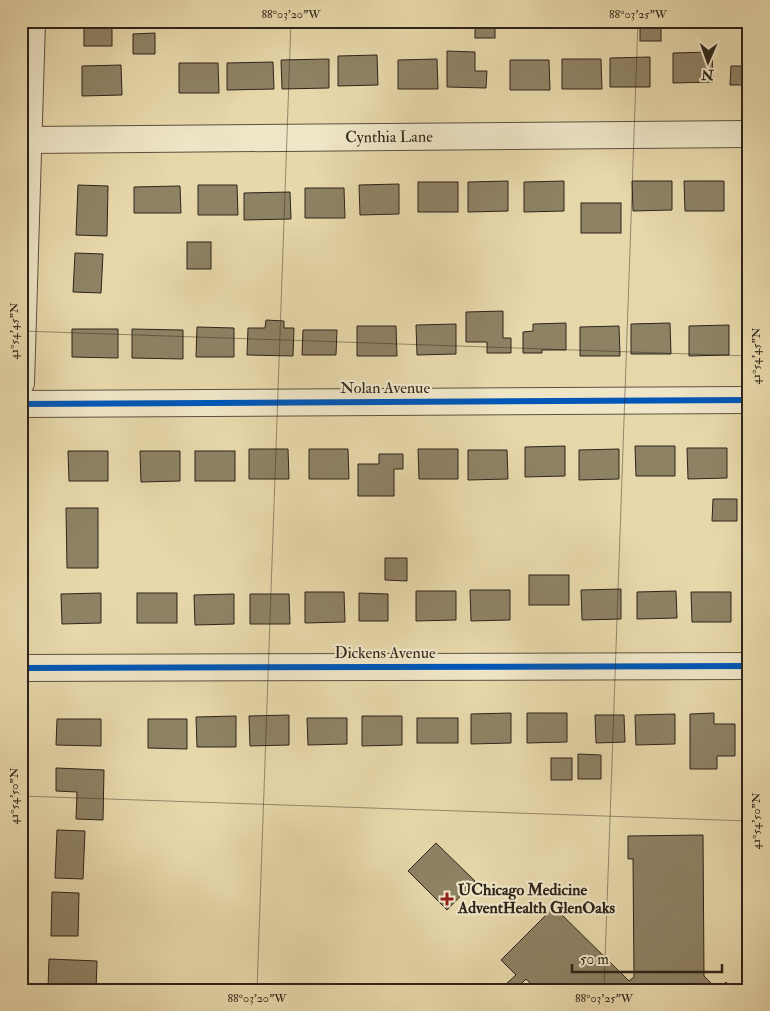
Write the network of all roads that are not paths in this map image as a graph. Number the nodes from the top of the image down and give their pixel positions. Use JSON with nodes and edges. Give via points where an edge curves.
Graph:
{"nodes":[{"id":1,"x":32,"y":21,"type":"edge"},
{"id":2,"x":749,"y":134,"type":"edge"},
{"id":3,"x":29,"y":140,"type":"junction"},
{"id":4,"x":25,"y":167,"type":"edge"},
{"id":5,"x":21,"y":383,"type":"edge"},
{"id":6,"x":749,"y":400,"type":"edge"},
{"id":7,"x":21,"y":404,"type":"edge"},
{"id":8,"x":749,"y":666,"type":"edge"},
{"id":9,"x":21,"y":668,"type":"edge"}],
"edges":[{"from":1,"to":3,"type":"street"},
{"from":2,"to":3,"type":"street","name":"Cynthia Lane"},
{"from":3,"to":4,"type":"street"},
{"from":4,"to":5,"type":"street"},
{"from":6,"to":7,"type":"street","name":"Nolan Avenue"},
{"from":8,"to":9,"type":"street","name":"Dickens Avenue"}]}
